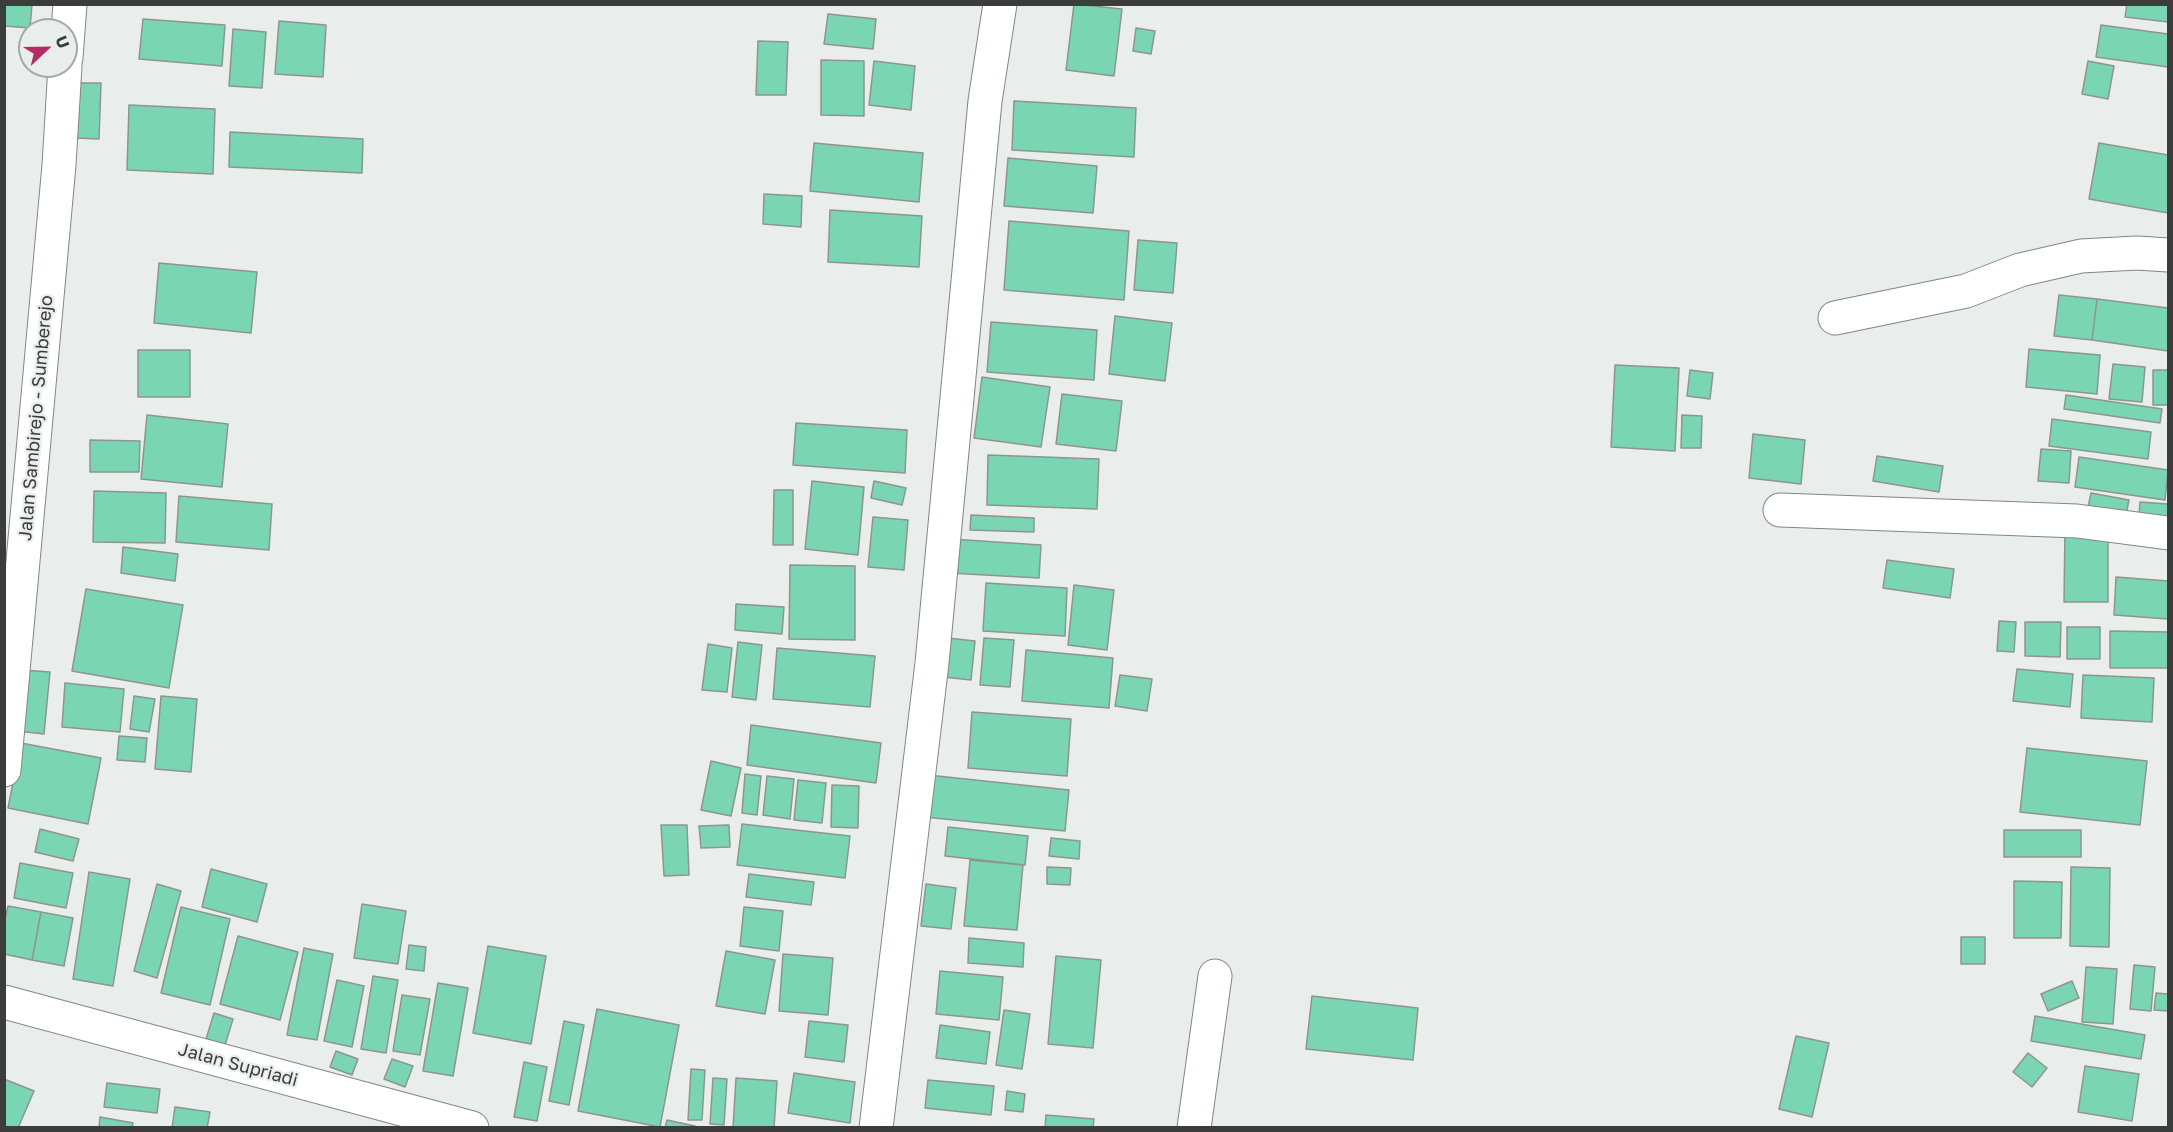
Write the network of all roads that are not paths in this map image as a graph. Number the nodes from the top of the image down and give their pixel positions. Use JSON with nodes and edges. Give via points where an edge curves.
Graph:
{"nodes":[{"id":1,"x":1000,"y":4,"type":"edge"},
{"id":2,"x":64,"y":78,"type":"edge"},
{"id":3,"x":2169,"y":255,"type":"edge"},
{"id":4,"x":1834,"y":318,"type":"dead end"},
{"id":5,"x":1780,"y":510,"type":"dead end"},
{"id":6,"x":2169,"y":533,"type":"edge"},
{"id":7,"x":4,"y":770,"type":"edge"},
{"id":8,"x":1215,"y":975,"type":"dead end"},
{"id":9,"x":4,"y":1002,"type":"edge"},
{"id":10,"x":458,"y":1126,"type":"edge"},
{"id":11,"x":876,"y":1128,"type":"edge"},
{"id":12,"x":1194,"y":1128,"type":"edge"}],
"edges":[{"from":1,"to":11,"type":"street","via":[[984,113],[932,663]]},
{"from":2,"to":7,"type":"street","name":"Jalan Sambirejo - Sumberejo"},
{"from":3,"to":4,"type":"street","via":[[2081,256],[2020,270],[1966,291]]},
{"from":5,"to":6,"type":"street","via":[[2077,521]]},
{"from":8,"to":12,"type":"street"},
{"from":9,"to":10,"type":"street","name":"Jalan Supriadi"}]}
